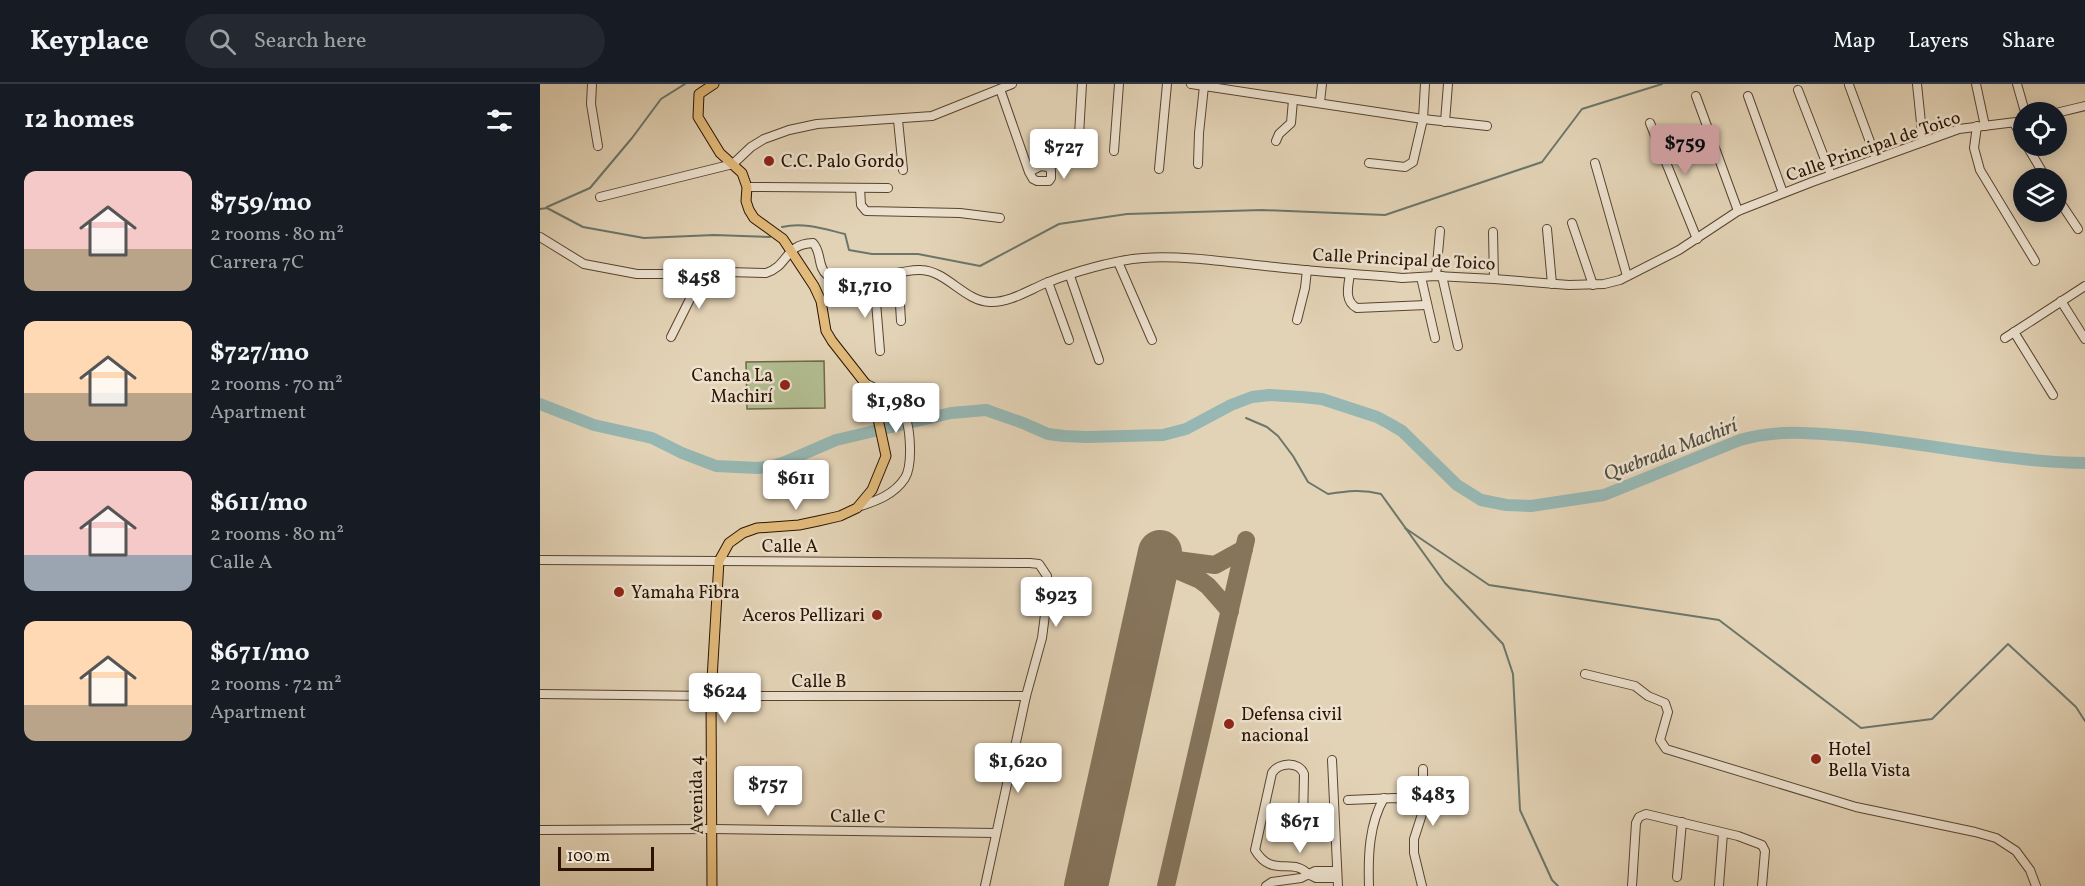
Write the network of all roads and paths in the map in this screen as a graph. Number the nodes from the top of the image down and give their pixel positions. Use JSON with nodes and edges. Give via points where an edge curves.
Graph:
{"nodes":[{"id":1,"x":591,"y":84,"type":"edge"},
{"id":2,"x":714,"y":84,"type":"edge"},
{"id":3,"x":1012,"y":84,"type":"edge"},
{"id":4,"x":1082,"y":84,"type":"edge"},
{"id":5,"x":1119,"y":84,"type":"edge"},
{"id":6,"x":1167,"y":84,"type":"edge"},
{"id":7,"x":1191,"y":84,"type":"edge"},
{"id":8,"x":1322,"y":84,"type":"edge"},
{"id":9,"x":1425,"y":84,"type":"edge"},
{"id":10,"x":1448,"y":84,"type":"edge"},
{"id":11,"x":1917,"y":84,"type":"edge"},
{"id":12,"x":1976,"y":84,"type":"edge"},
{"id":13,"x":2017,"y":84,"type":"edge"},
{"id":14,"x":1849,"y":85,"type":"edge"},
{"id":15,"x":1204,"y":86,"type":"junction"},
{"id":16,"x":1000,"y":89,"type":"junction"},
{"id":17,"x":1798,"y":90,"type":"dead end"},
{"id":18,"x":1696,"y":96,"type":"dead end"},
{"id":19,"x":1748,"y":96,"type":"dead end"},
{"id":20,"x":1293,"y":100,"type":"junction"},
{"id":21,"x":1320,"y":102,"type":"junction"},
{"id":22,"x":2022,"y":102,"type":"edge"},
{"id":23,"x":2085,"y":105,"type":"edge"},
{"id":24,"x":2067,"y":110,"type":"edge"},
{"id":25,"x":1423,"y":119,"type":"junction"},
{"id":26,"x":898,"y":120,"type":"junction"},
{"id":27,"x":1445,"y":122,"type":"junction"},
{"id":28,"x":1650,"y":123,"type":"dead end"},
{"id":29,"x":2013,"y":123,"type":"edge"},
{"id":30,"x":1487,"y":126,"type":"dead end"},
{"id":31,"x":1981,"y":126,"type":"junction"},
{"id":32,"x":1276,"y":141,"type":"dead end"},
{"id":33,"x":1923,"y":142,"type":"junction"},
{"id":34,"x":598,"y":146,"type":"dead end"},
{"id":35,"x":1114,"y":151,"type":"dead end"},
{"id":36,"x":1078,"y":152,"type":"dead end"},
{"id":37,"x":1876,"y":158,"type":"junction"},
{"id":38,"x":1369,"y":163,"type":"dead end"},
{"id":39,"x":1595,"y":163,"type":"dead end"},
{"id":40,"x":733,"y":164,"type":"junction"},
{"id":41,"x":1198,"y":164,"type":"dead end"},
{"id":42,"x":1159,"y":169,"type":"dead end"},
{"id":43,"x":903,"y":170,"type":"dead end"},
{"id":44,"x":1029,"y":172,"type":"dead end"},
{"id":45,"x":1831,"y":175,"type":"junction"},
{"id":46,"x":747,"y":187,"type":"junction"},
{"id":47,"x":860,"y":188,"type":"junction"},
{"id":48,"x":888,"y":188,"type":"dead end"},
{"id":49,"x":1783,"y":193,"type":"junction"},
{"id":50,"x":600,"y":197,"type":"dead end"},
{"id":51,"x":1738,"y":211,"type":"junction"},
{"id":52,"x":2067,"y":212,"type":"edge"},
{"id":53,"x":1000,"y":219,"type":"dead end"},
{"id":54,"x":1572,"y":224,"type":"dead end"},
{"id":55,"x":1547,"y":229,"type":"dead end"},
{"id":56,"x":2078,"y":229,"type":"dead end"},
{"id":57,"x":1440,"y":231,"type":"dead end"},
{"id":58,"x":1493,"y":232,"type":"dead end"},
{"id":59,"x":540,"y":237,"type":"edge"},
{"id":60,"x":1697,"y":239,"type":"junction"},
{"id":61,"x":790,"y":252,"type":"junction"},
{"id":62,"x":2035,"y":261,"type":"dead end"},
{"id":63,"x":1118,"y":262,"type":"junction"},
{"id":64,"x":1306,"y":270,"type":"junction"},
{"id":65,"x":704,"y":271,"type":"junction"},
{"id":66,"x":898,"y":273,"type":"junction"},
{"id":67,"x":1350,"y":274,"type":"junction"},
{"id":68,"x":1070,"y":276,"type":"junction"},
{"id":69,"x":1439,"y":276,"type":"junction"},
{"id":70,"x":1627,"y":276,"type":"junction"},
{"id":71,"x":1421,"y":277,"type":"junction"},
{"id":72,"x":874,"y":278,"type":"junction"},
{"id":73,"x":1494,"y":279,"type":"junction"},
{"id":74,"x":1048,"y":282,"type":"junction"},
{"id":75,"x":1552,"y":284,"type":"junction"},
{"id":76,"x":1593,"y":285,"type":"junction"},
{"id":77,"x":2085,"y":286,"type":"edge"},
{"id":78,"x":2061,"y":301,"type":"junction"},
{"id":79,"x":1426,"y":305,"type":"junction"},
{"id":80,"x":1298,"y":320,"type":"dead end"},
{"id":81,"x":901,"y":321,"type":"dead end"},
{"id":82,"x":2014,"y":332,"type":"junction"},
{"id":83,"x":671,"y":337,"type":"dead end"},
{"id":84,"x":1435,"y":338,"type":"dead end"},
{"id":85,"x":2005,"y":338,"type":"dead end"},
{"id":86,"x":2085,"y":339,"type":"edge"},
{"id":87,"x":1069,"y":340,"type":"dead end"},
{"id":88,"x":1152,"y":340,"type":"dead end"},
{"id":89,"x":1458,"y":346,"type":"dead end"},
{"id":90,"x":880,"y":351,"type":"dead end"},
{"id":91,"x":1099,"y":360,"type":"dead end"},
{"id":92,"x":865,"y":383,"type":"junction"},
{"id":93,"x":2053,"y":395,"type":"dead end"},
{"id":94,"x":857,"y":508,"type":"junction"},
{"id":95,"x":540,"y":560,"type":"edge"},
{"id":96,"x":718,"y":561,"type":"junction"},
{"id":97,"x":1585,"y":674,"type":"dead end"},
{"id":98,"x":540,"y":694,"type":"edge"},
{"id":99,"x":711,"y":696,"type":"junction"},
{"id":100,"x":1026,"y":696,"type":"junction"},
{"id":101,"x":1332,"y":760,"type":"dead end"},
{"id":102,"x":1423,"y":769,"type":"dead end"},
{"id":103,"x":1384,"y":798,"type":"junction"},
{"id":104,"x":1348,"y":800,"type":"dead end"},
{"id":105,"x":1422,"y":802,"type":"junction"},
{"id":106,"x":1682,"y":822,"type":"junction"},
{"id":107,"x":1303,"y":824,"type":"dead end"},
{"id":108,"x":713,"y":829,"type":"junction"},
{"id":109,"x":540,"y":830,"type":"edge"},
{"id":110,"x":996,"y":833,"type":"junction"},
{"id":111,"x":1723,"y":833,"type":"junction"},
{"id":112,"x":1309,"y":875,"type":"junction"},
{"id":113,"x":1677,"y":877,"type":"dead end"},
{"id":114,"x":1337,"y":881,"type":"edge"},
{"id":115,"x":1719,"y":885,"type":"edge"},
{"id":116,"x":712,"y":886,"type":"edge"},
{"id":117,"x":985,"y":886,"type":"edge"},
{"id":118,"x":1266,"y":886,"type":"edge"},
{"id":119,"x":1369,"y":886,"type":"edge"},
{"id":120,"x":1422,"y":886,"type":"edge"},
{"id":121,"x":1632,"y":886,"type":"edge"},
{"id":122,"x":1762,"y":886,"type":"edge"},
{"id":123,"x":2036,"y":886,"type":"edge"}],
"edges":[{"from":1,"to":34,"type":"street"},
{"from":2,"to":40,"type":"main road","via":[[699,94],[698,117],[717,149]]},
{"from":3,"to":16,"type":"street"},
{"from":4,"to":36,"type":"street"},
{"from":5,"to":35,"type":"street"},
{"from":6,"to":42,"type":"street"},
{"from":7,"to":15,"type":"street"},
{"from":8,"to":21,"type":"street"},
{"from":9,"to":25,"type":"street"},
{"from":10,"to":27,"type":"street"},
{"from":11,"to":33,"type":"street"},
{"from":12,"to":31,"type":"street"},
{"from":13,"to":22,"type":"street"},
{"from":14,"to":37,"type":"street"},
{"from":15,"to":20,"type":"street"},
{"from":15,"to":41,"type":"street"},
{"from":16,"to":26,"type":"street","via":[[933,116]]},
{"from":16,"to":44,"type":"street"},
{"from":17,"to":45,"type":"street"},
{"from":18,"to":51,"type":"street"},
{"from":19,"to":49,"type":"street"},
{"from":20,"to":21,"type":"street"},
{"from":20,"to":32,"type":"street","via":[[1291,123]]},
{"from":21,"to":25,"type":"street"},
{"from":23,"to":24,"type":"street"},
{"from":25,"to":27,"type":"street"},
{"from":25,"to":38,"type":"street","via":[[1410,165]]},
{"from":26,"to":40,"type":"street","via":[[817,124],[789,130],[764,139]]},
{"from":26,"to":43,"type":"street"},
{"from":27,"to":30,"type":"street"},
{"from":28,"to":60,"type":"street"},
{"from":29,"to":31,"type":"street","name":"Calle Principal de Toico"},
{"from":31,"to":33,"type":"street","name":"Calle Principal de Toico"},
{"from":31,"to":62,"type":"street","via":[[1974,148],[1980,170]]},
{"from":33,"to":37,"type":"street","name":"Calle Principal de Toico"},
{"from":37,"to":45,"type":"street","name":"Calle Principal de Toico"},
{"from":39,"to":70,"type":"street"},
{"from":40,"to":46,"type":"main road","via":[[742,173]]},
{"from":40,"to":50,"type":"street"},
{"from":45,"to":49,"type":"street","name":"Calle Principal de Toico"},
{"from":46,"to":47,"type":"street"},
{"from":46,"to":61,"type":"main road","via":[[746,201],[754,218],[783,238]]},
{"from":47,"to":48,"type":"street"},
{"from":47,"to":53,"type":"street","via":[[861,205],[866,211],[960,213]]},
{"from":49,"to":51,"type":"street","name":"Calle Principal de Toico"},
{"from":51,"to":60,"type":"street","name":"Calle Principal de Toico"},
{"from":52,"to":56,"type":"street"},
{"from":54,"to":76,"type":"street"},
{"from":55,"to":75,"type":"street"},
{"from":57,"to":69,"type":"street"},
{"from":58,"to":73,"type":"street"},
{"from":59,"to":65,"type":"street","via":[[584,264],[604,269],[646,275]]},
{"from":60,"to":70,"type":"street","name":"Calle Principal de Toico"},
{"from":61,"to":65,"type":"street","via":[[766,273]]},
{"from":61,"to":72,"type":"street","name":"Calle Principal de Toico","via":[[800,244],[813,243],[826,274],[839,280]]},
{"from":61,"to":92,"type":"main road","via":[[818,293],[831,340]]},
{"from":63,"to":64,"type":"street","name":"Calle Principal de Toico","via":[[1162,257]]},
{"from":63,"to":68,"type":"street","name":"Calle Principal de Toico"},
{"from":63,"to":88,"type":"street"},
{"from":64,"to":67,"type":"street","name":"Calle Principal de Toico"},
{"from":64,"to":80,"type":"street"},
{"from":65,"to":83,"type":"street"},
{"from":66,"to":72,"type":"street","name":"Calle Principal de Toico"},
{"from":66,"to":74,"type":"street","name":"Calle Principal de Toico","via":[[926,270],[989,302]]},
{"from":66,"to":81,"type":"street"},
{"from":67,"to":71,"type":"street","name":"Calle Principal de Toico"},
{"from":67,"to":79,"type":"street","via":[[1348,299],[1357,308]]},
{"from":68,"to":74,"type":"street","name":"Calle Principal de Toico"},
{"from":68,"to":91,"type":"street"},
{"from":69,"to":71,"type":"street","name":"Calle Principal de Toico"},
{"from":69,"to":73,"type":"street","name":"Calle Principal de Toico"},
{"from":69,"to":89,"type":"street"},
{"from":70,"to":76,"type":"street","name":"Calle Principal de Toico"},
{"from":71,"to":79,"type":"street"},
{"from":72,"to":90,"type":"street"},
{"from":73,"to":75,"type":"street","name":"Calle Principal de Toico"},
{"from":74,"to":87,"type":"street"},
{"from":75,"to":76,"type":"street","name":"Calle Principal de Toico"},
{"from":77,"to":78,"type":"street"},
{"from":78,"to":82,"type":"street"},
{"from":78,"to":86,"type":"street"},
{"from":79,"to":84,"type":"street"},
{"from":82,"to":85,"type":"street"},
{"from":82,"to":93,"type":"street"},
{"from":92,"to":94,"type":"main road","via":[[874,400],[886,456],[872,490]]},
{"from":92,"to":94,"type":"street","via":[[888,396],[904,414],[909,469],[887,496]]},
{"from":94,"to":96,"type":"main road","via":[[818,521],[743,533],[729,543]]},
{"from":95,"to":96,"type":"street","name":"Calle A"},
{"from":96,"to":99,"type":"main road","name":"Avenida 4"},
{"from":96,"to":100,"type":"street","name":"Calle A","via":[[1039,564],[1047,576],[1047,599],[1042,638]]},
{"from":97,"to":123,"type":"street","via":[[1635,686],[1665,703],[1668,712],[1660,740],[1666,749],[1856,807],[1996,838],[2016,850]]},
{"from":98,"to":99,"type":"street","name":"Calle B"},
{"from":99,"to":100,"type":"street","name":"Calle B"},
{"from":99,"to":108,"type":"main road","name":"Avenida 4"},
{"from":100,"to":110,"type":"street"},
{"from":101,"to":114,"type":"street"},
{"from":102,"to":105,"type":"street"},
{"from":103,"to":104,"type":"street"},
{"from":103,"to":105,"type":"street"},
{"from":103,"to":119,"type":"street","via":[[1373,824]]},
{"from":105,"to":120,"type":"street","via":[[1414,853]]},
{"from":106,"to":111,"type":"street"},
{"from":106,"to":113,"type":"street"},
{"from":106,"to":121,"type":"street","via":[[1646,814],[1639,817]]},
{"from":107,"to":112,"type":"street","via":[[1303,769],[1281,765],[1272,773],[1255,850],[1276,867],[1301,867]]},
{"from":108,"to":109,"type":"street","name":"Calle C"},
{"from":108,"to":110,"type":"street","name":"Calle C"},
{"from":108,"to":116,"type":"main road","name":"Avenida 4"},
{"from":110,"to":117,"type":"street"},
{"from":111,"to":115,"type":"street"},
{"from":111,"to":122,"type":"street","via":[[1763,846]]},
{"from":112,"to":114,"type":"street","via":[[1315,871]]},
{"from":112,"to":118,"type":"street"}]}
